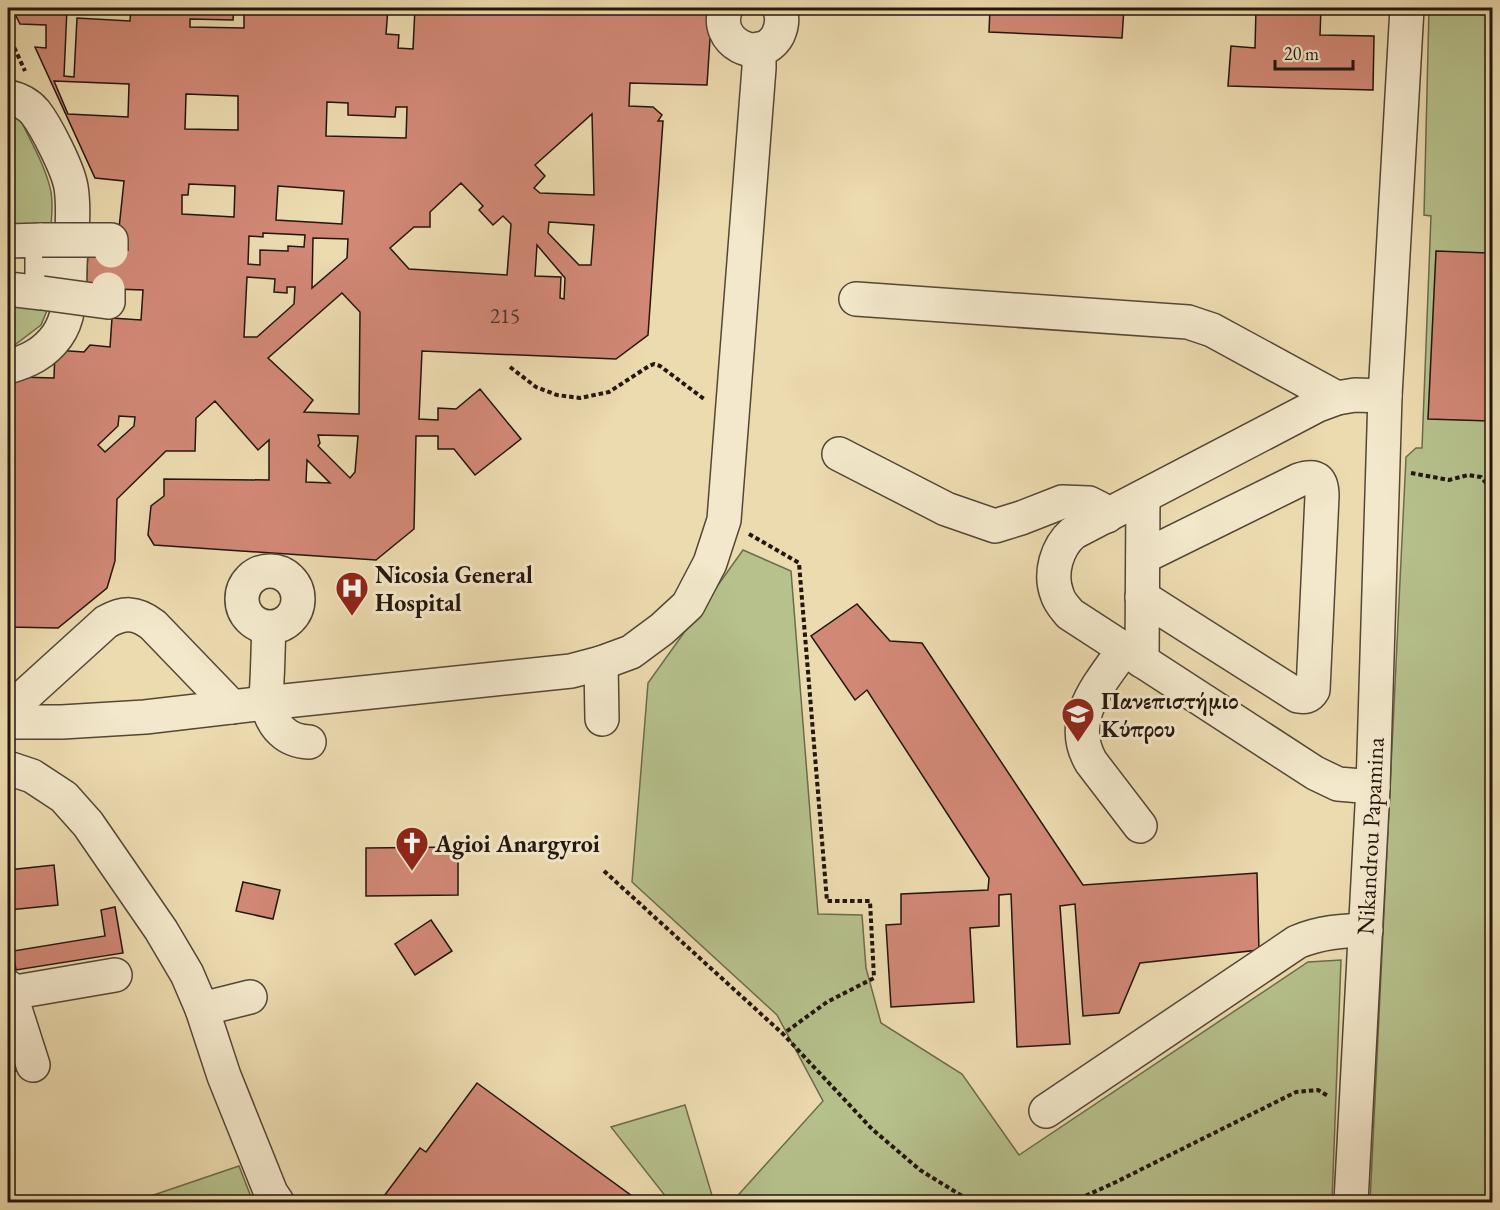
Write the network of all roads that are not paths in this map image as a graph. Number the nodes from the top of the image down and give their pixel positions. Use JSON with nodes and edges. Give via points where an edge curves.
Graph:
{"nodes":[{"id":1,"x":726,"y":8,"type":"edge"},
{"id":2,"x":778,"y":8,"type":"edge"},
{"id":3,"x":1407,"y":8,"type":"edge"},
{"id":4,"x":759,"y":49,"type":"junction"},
{"id":5,"x":8,"y":97,"type":"edge"},
{"id":6,"x":42,"y":240,"type":"junction"},
{"id":7,"x":8,"y":241,"type":"edge"},
{"id":8,"x":111,"y":251,"type":"dead end"},
{"id":9,"x":8,"y":289,"type":"edge"},
{"id":10,"x":108,"y":289,"type":"dead end"},
{"id":11,"x":42,"y":293,"type":"junction"},
{"id":12,"x":856,"y":299,"type":"dead end"},
{"id":13,"x":8,"y":366,"type":"edge"},
{"id":14,"x":1385,"y":396,"type":"junction"},
{"id":15,"x":1337,"y":398,"type":"junction"},
{"id":16,"x":839,"y":454,"type":"dead end"},
{"id":17,"x":1143,"y":497,"type":"junction"},
{"id":18,"x":1107,"y":516,"type":"junction"},
{"id":19,"x":1143,"y":557,"type":"junction"},
{"id":20,"x":1142,"y":597,"type":"junction"},
{"id":21,"x":269,"y":628,"type":"dead end"},
{"id":22,"x":1133,"y":655,"type":"junction"},
{"id":23,"x":601,"y":663,"type":"junction"},
{"id":24,"x":266,"y":703,"type":"junction"},
{"id":25,"x":232,"y":707,"type":"junction"},
{"id":26,"x":8,"y":711,"type":"edge"},
{"id":27,"x":602,"y":719,"type":"dead end"},
{"id":28,"x":8,"y":722,"type":"edge"},
{"id":29,"x":309,"y":742,"type":"dead end"},
{"id":30,"x":8,"y":768,"type":"edge"},
{"id":31,"x":1373,"y":787,"type":"junction"},
{"id":32,"x":1140,"y":826,"type":"dead end"},
{"id":33,"x":1366,"y":930,"type":"junction"},
{"id":34,"x":115,"y":975,"type":"dead end"},
{"id":35,"x":9,"y":990,"type":"edge"},
{"id":36,"x":250,"y":997,"type":"dead end"},
{"id":37,"x":202,"y":1009,"type":"junction"},
{"id":38,"x":33,"y":1065,"type":"dead end"},
{"id":39,"x":1046,"y":1111,"type":"dead end"},
{"id":40,"x":277,"y":1203,"type":"edge"},
{"id":41,"x":1351,"y":1203,"type":"edge"}],
"edges":[{"from":1,"to":4,"type":"street","via":[[723,23],[732,41]]},
{"from":2,"to":4,"type":"street","via":[[780,32]]},
{"from":3,"to":14,"type":"street","name":"Nikandrou Papamina"},
{"from":4,"to":23,"type":"street","via":[[724,520],[710,562],[688,605],[631,652]]},
{"from":5,"to":13,"type":"street","via":[[29,106],[44,128],[58,152],[70,185],[72,205],[68,311],[58,335],[45,349],[27,361]]},
{"from":6,"to":7,"type":"street"},
{"from":6,"to":8,"type":"street","bridge":true,"via":[[111,240]]},
{"from":6,"to":11,"type":"street"},
{"from":9,"to":11,"type":"street"},
{"from":10,"to":11,"type":"street","bridge":true,"via":[[108,302]]},
{"from":12,"to":15,"type":"street","via":[[1188,322],[1212,330]]},
{"from":14,"to":15,"type":"street"},
{"from":14,"to":31,"type":"street","name":"Nikandrou Papamina"},
{"from":15,"to":17,"type":"street"},
{"from":16,"to":18,"type":"street","via":[[946,509],[995,526],[1062,502],[1089,503]]},
{"from":17,"to":18,"type":"street"},
{"from":17,"to":19,"type":"street"},
{"from":18,"to":22,"type":"street","via":[[1066,539],[1057,555],[1054,583],[1061,604],[1070,614]]},
{"from":19,"to":20,"type":"street"},
{"from":19,"to":20,"type":"street","via":[[1299,480],[1317,478],[1322,496],[1311,695],[1298,696]]},
{"from":20,"to":22,"type":"street"},
{"from":21,"to":24,"type":"street"},
{"from":22,"to":31,"type":"street","via":[[1315,773],[1338,784]]},
{"from":22,"to":32,"type":"street","via":[[1091,696],[1084,713],[1083,740],[1091,762]]},
{"from":23,"to":24,"type":"street","via":[[571,671]]},
{"from":23,"to":27,"type":"street"},
{"from":24,"to":25,"type":"street"},
{"from":24,"to":29,"type":"street","via":[[282,732],[289,738]]},
{"from":25,"to":26,"type":"street","via":[[153,625],[143,618],[125,615],[106,622]]},
{"from":25,"to":28,"type":"street","via":[[145,717]]},
{"from":30,"to":37,"type":"street","via":[[32,776],[64,797],[88,824],[161,930]]},
{"from":31,"to":33,"type":"street","name":"Nikandrou Papamina"},
{"from":33,"to":39,"type":"street","via":[[1332,931],[1297,942]]},
{"from":33,"to":41,"type":"street","name":"Nikandrou Papamina"},
{"from":34,"to":35,"type":"street"},
{"from":35,"to":38,"type":"street"},
{"from":36,"to":37,"type":"street"},
{"from":37,"to":40,"type":"street","via":[[224,1076]]}]}
